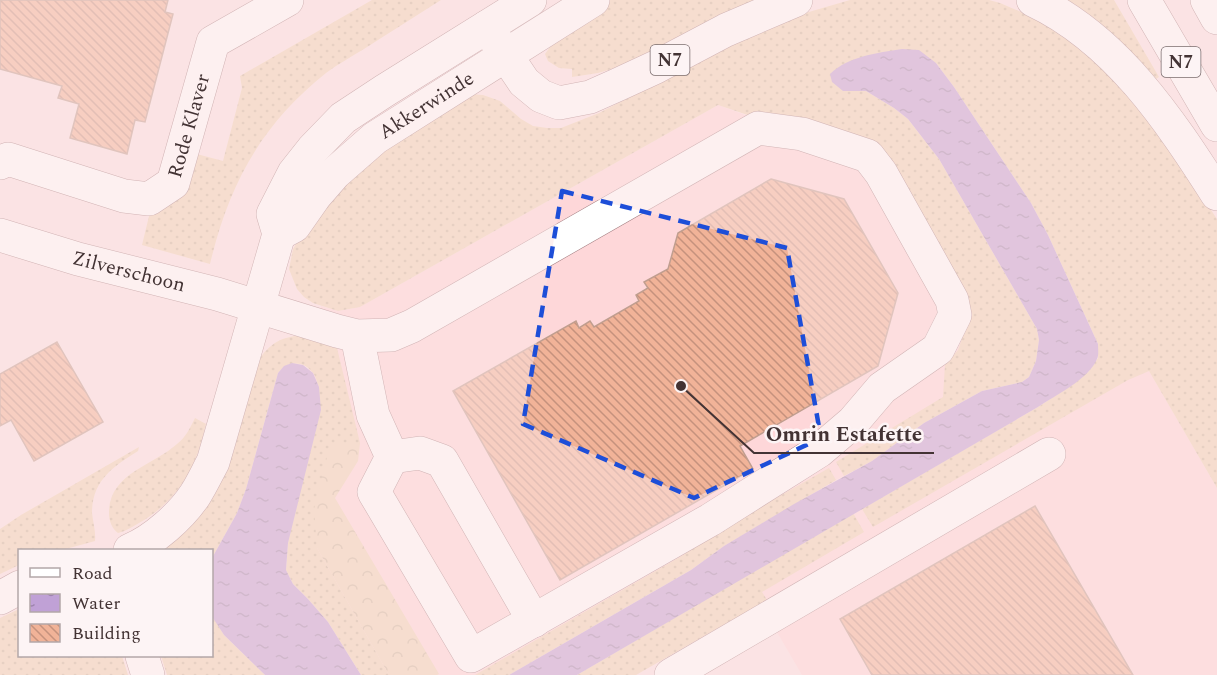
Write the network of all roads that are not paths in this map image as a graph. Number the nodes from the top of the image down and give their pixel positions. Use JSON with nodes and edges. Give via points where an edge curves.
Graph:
{"nodes":[{"id":1,"x":287,"y":0,"type":"edge"},
{"id":2,"x":531,"y":0,"type":"edge"},
{"id":3,"x":593,"y":0,"type":"edge"},
{"id":4,"x":796,"y":0,"type":"edge"},
{"id":5,"x":1033,"y":0,"type":"edge"},
{"id":6,"x":1144,"y":0,"type":"edge"},
{"id":7,"x":1207,"y":0,"type":"edge"},
{"id":8,"x":1217,"y":18,"type":"edge"},
{"id":9,"x":487,"y":27,"type":"junction"},
{"id":10,"x":505,"y":55,"type":"junction"},
{"id":11,"x":1217,"y":125,"type":"edge"},
{"id":12,"x":0,"y":163,"type":"edge"},
{"id":13,"x":1217,"y":194,"type":"edge"},
{"id":14,"x":279,"y":234,"type":"junction"},
{"id":15,"x":0,"y":235,"type":"edge"},
{"id":16,"x":258,"y":306,"type":"junction"},
{"id":17,"x":357,"y":336,"type":"junction"},
{"id":18,"x":1049,"y":454,"type":"dead end"},
{"id":19,"x":392,"y":458,"type":"junction"},
{"id":20,"x":132,"y":549,"type":"edge"},
{"id":21,"x":18,"y":588,"type":"edge"},
{"id":22,"x":0,"y":598,"type":"edge"},
{"id":23,"x":534,"y":621,"type":"junction"},
{"id":24,"x":142,"y":657,"type":"edge"},
{"id":25,"x":148,"y":675,"type":"edge"},
{"id":26,"x":671,"y":675,"type":"edge"}],
"edges":[{"from":1,"to":12,"type":"main road","name":"Rode Klaver","via":[[213,42],[173,183],[149,198],[124,196],[8,159]]},
{"from":2,"to":9,"type":"main road","name":"Akkerwinde"},
{"from":3,"to":10,"type":"main road","name":"Akkerwinde"},
{"from":4,"to":10,"type":"main road","number":"N7","via":[[726,30],[657,68],[590,97],[559,103],[541,96],[524,82]]},
{"from":5,"to":13,"type":"main road","number":"N7","via":[[1072,21],[1114,57],[1161,112]]},
{"from":6,"to":11,"type":"main road","number":"N7"},
{"from":7,"to":8,"type":"main road"},
{"from":9,"to":10,"type":"main road"},
{"from":9,"to":14,"type":"main road","name":"Akkerwinde","via":[[343,118],[294,173],[273,214]]},
{"from":10,"to":14,"type":"main road","name":"Akkerwinde","via":[[375,138],[335,173],[294,226]]},
{"from":14,"to":16,"type":"main road","name":"Akkerwinde"},
{"from":15,"to":16,"type":"main road","name":"Zilverschoon","via":[[78,260]]},
{"from":16,"to":17,"type":"main road","name":"Zilverschoon"},
{"from":16,"to":20,"type":"main road","name":"Akkerwinde","via":[[213,462],[185,508],[160,531]]},
{"from":17,"to":19,"type":"main road","via":[[373,416]]},
{"from":17,"to":23,"type":"main road","name":"Zilverschoon","via":[[391,335],[412,326],[758,128],[802,134],[867,156],[880,172],[952,300],[955,315],[938,349],[882,388],[853,422],[819,452]]},
{"from":18,"to":26,"type":"main road"},
{"from":19,"to":23,"type":"main road","via":[[420,453],[442,461]]},
{"from":19,"to":23,"type":"main road","name":"Zilverschoon","via":[[374,492],[471,656]]},
{"from":21,"to":22,"type":"main road"},
{"from":24,"to":25,"type":"main road"}]}
